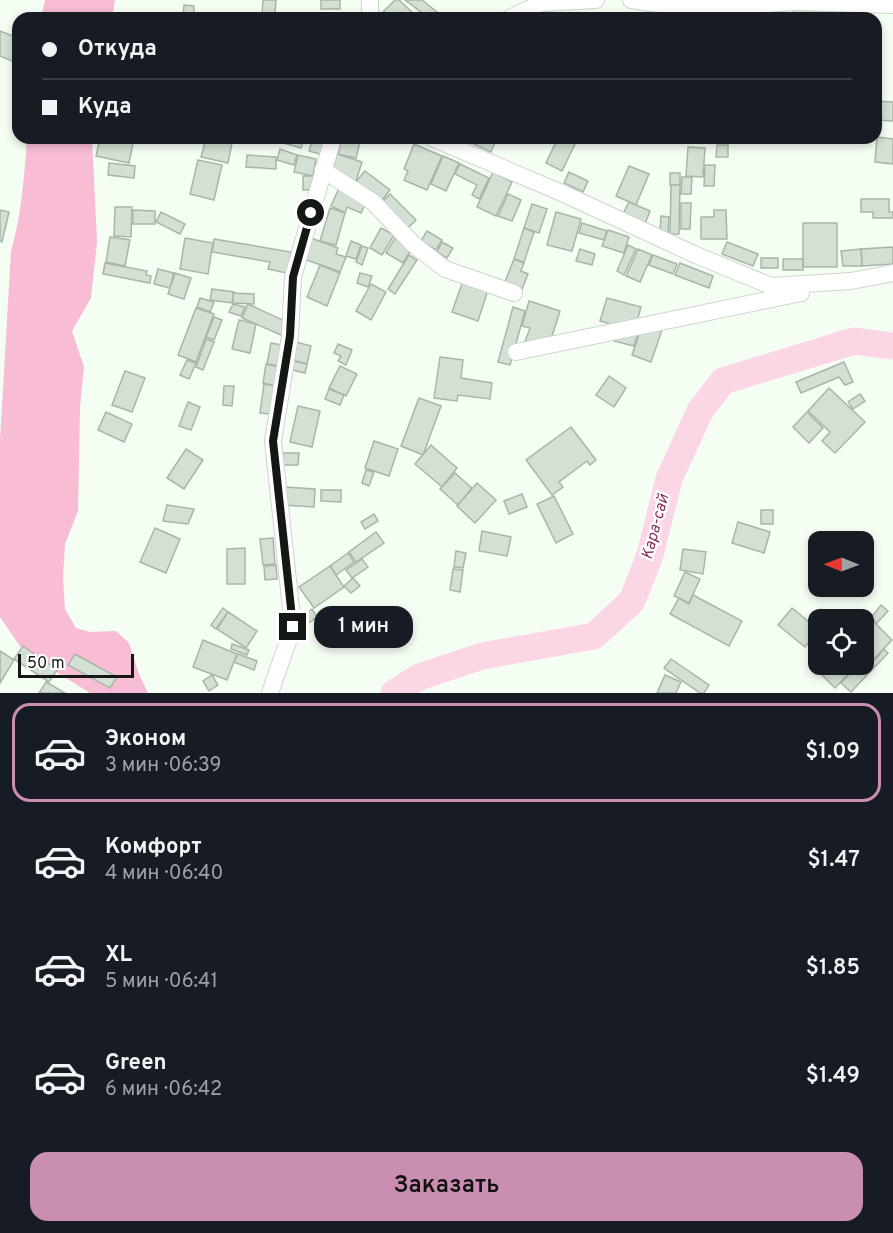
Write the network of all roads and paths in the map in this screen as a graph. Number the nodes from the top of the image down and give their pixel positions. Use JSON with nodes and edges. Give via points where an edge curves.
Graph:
{"nodes":[{"id":1,"x":596,"y":0,"type":"edge"},
{"id":2,"x":632,"y":0,"type":"edge"},
{"id":3,"x":893,"y":5,"type":"edge"},
{"id":4,"x":522,"y":12,"type":"edge"},
{"id":5,"x":331,"y":144,"type":"edge"},
{"id":6,"x":446,"y":144,"type":"edge"},
{"id":7,"x":323,"y":170,"type":"junction"},
{"id":8,"x":893,"y":274,"type":"edge"},
{"id":9,"x":514,"y":293,"type":"dead end"},
{"id":10,"x":516,"y":352,"type":"dead end"},
{"id":11,"x":270,"y":693,"type":"edge"}],
"edges":[{"from":1,"to":4,"type":"street","via":[[541,3]]},
{"from":2,"to":3,"type":"street","via":[[679,7],[796,2]]},
{"from":5,"to":7,"type":"street"},
{"from":6,"to":8,"type":"street","via":[[771,286]]},
{"from":7,"to":9,"type":"street","via":[[373,202],[413,244],[445,268]]},
{"from":7,"to":11,"type":"street","via":[[293,277],[290,336],[273,441],[293,627]]},
{"from":8,"to":10,"type":"street"}]}
